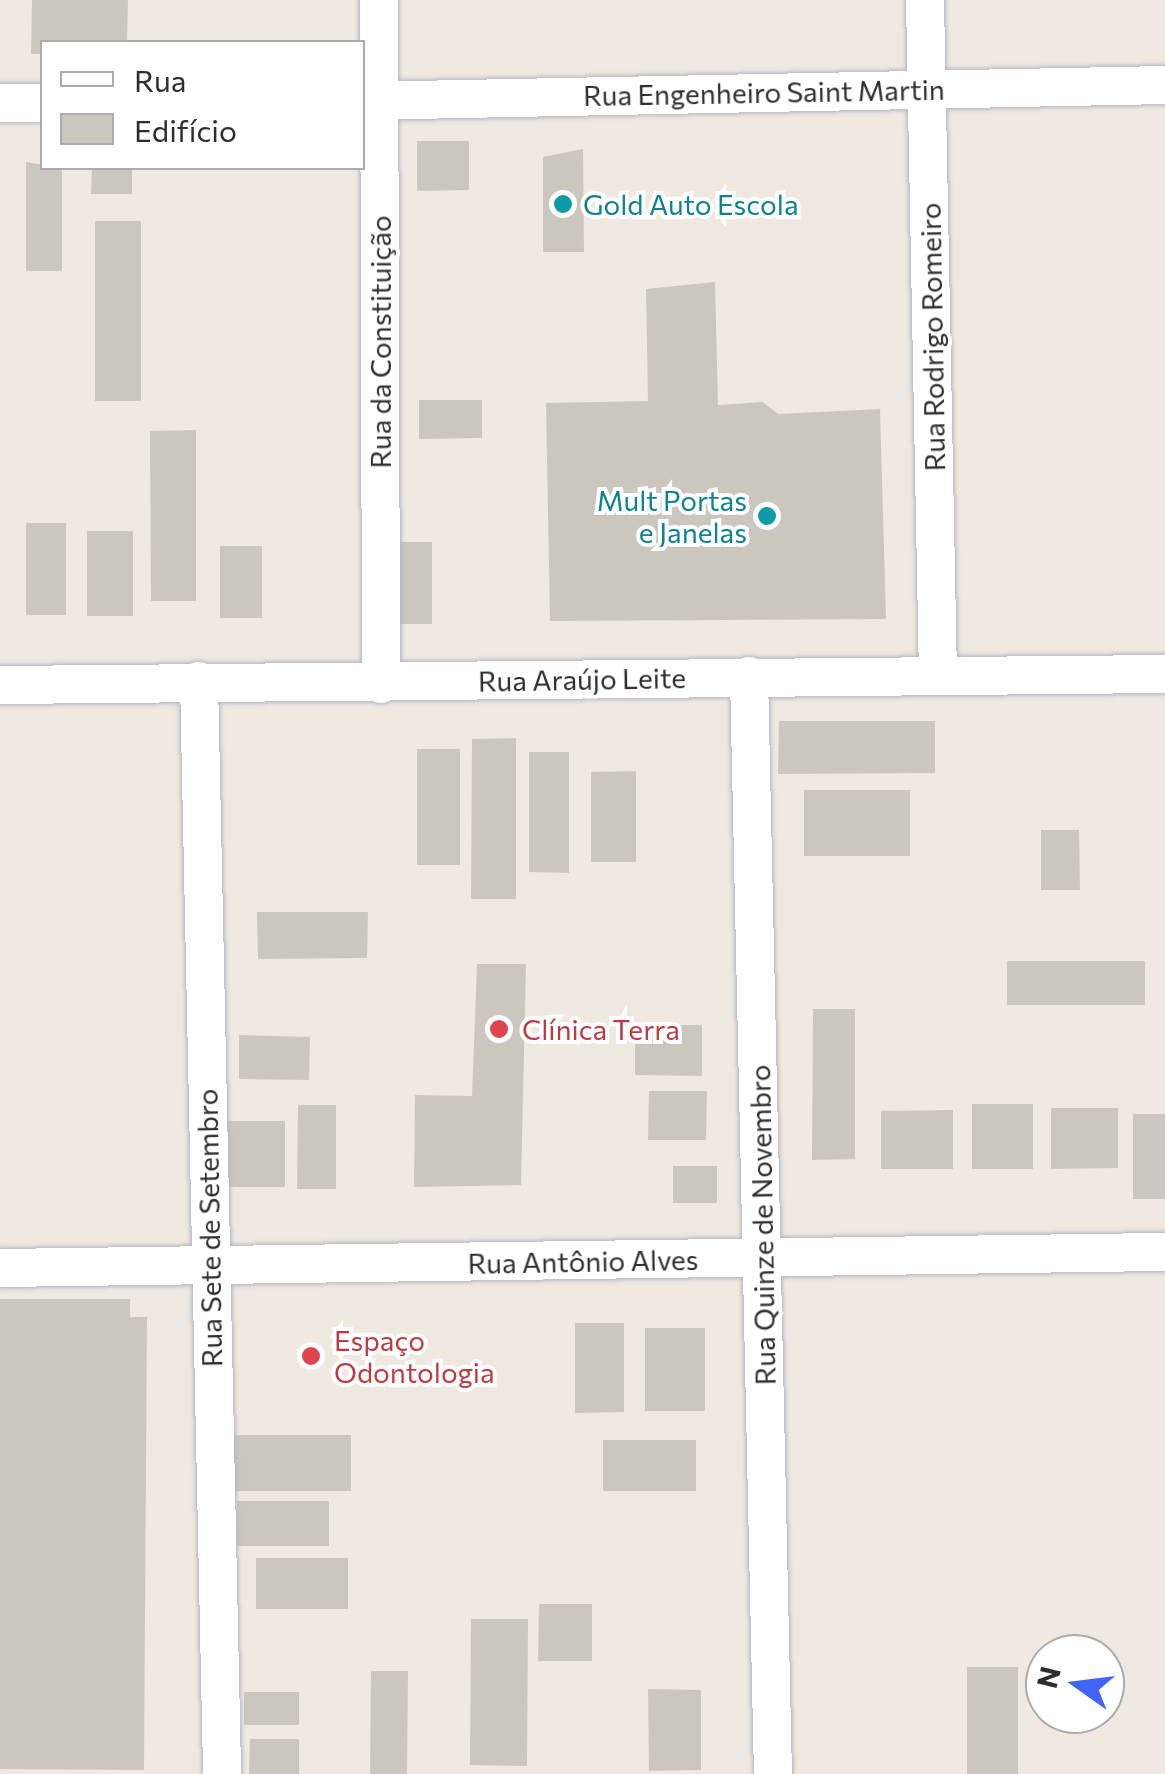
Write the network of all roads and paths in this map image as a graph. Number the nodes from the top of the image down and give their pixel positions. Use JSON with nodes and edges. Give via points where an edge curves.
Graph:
{"nodes":[{"id":1,"x":379,"y":0,"type":"edge"},
{"id":2,"x":926,"y":0,"type":"edge"},
{"id":3,"x":1165,"y":85,"type":"edge"},
{"id":4,"x":927,"y":89,"type":"junction"},
{"id":5,"x":371,"y":101,"type":"edge"},
{"id":6,"x":40,"y":103,"type":"edge"},
{"id":7,"x":0,"y":104,"type":"edge"},
{"id":8,"x":1165,"y":674,"type":"edge"},
{"id":9,"x":938,"y":675,"type":"junction"},
{"id":10,"x":749,"y":676,"type":"junction"},
{"id":11,"x":200,"y":681,"type":"junction"},
{"id":12,"x":0,"y":684,"type":"edge"},
{"id":13,"x":381,"y":684,"type":"junction"},
{"id":14,"x":1165,"y":1252,"type":"edge"},
{"id":15,"x":763,"y":1258,"type":"junction"},
{"id":16,"x":210,"y":1266,"type":"junction"},
{"id":17,"x":0,"y":1268,"type":"edge"},
{"id":18,"x":222,"y":1774,"type":"edge"},
{"id":19,"x":773,"y":1774,"type":"edge"}],
"edges":[{"from":1,"to":5,"type":"street","name":"Rua da Constituição"},
{"from":2,"to":4,"type":"street","name":"Rua Rodrigo Romeiro"},
{"from":3,"to":4,"type":"street","name":"Rua Engenheiro Saint Martin"},
{"from":4,"to":5,"type":"street","name":"Rua Engenheiro Saint Martin"},
{"from":4,"to":9,"type":"street","name":"Rua Rodrigo Romeiro"},
{"from":5,"to":13,"type":"street","name":"Rua da Constituição"},
{"from":6,"to":7,"type":"street"},
{"from":8,"to":9,"type":"street","name":"Rua Araújo Leite"},
{"from":9,"to":10,"type":"street","name":"Rua Araújo Leite"},
{"from":10,"to":13,"type":"street","name":"Rua Araújo Leite"},
{"from":10,"to":15,"type":"street","name":"Rua Quinze de Novembro"},
{"from":11,"to":12,"type":"street","name":"Rua Araújo Leite"},
{"from":11,"to":13,"type":"street","name":"Rua Araújo Leite"},
{"from":11,"to":16,"type":"street","name":"Rua Sete de Setembro"},
{"from":14,"to":15,"type":"street","name":"Rua Antônio Alves"},
{"from":15,"to":16,"type":"street","name":"Rua Antônio Alves"},
{"from":15,"to":19,"type":"street","name":"Rua Quinze de Novembro"},
{"from":16,"to":17,"type":"street","name":"Rua Antônio Alves"},
{"from":16,"to":18,"type":"street","name":"Rua Sete de Setembro"}]}
